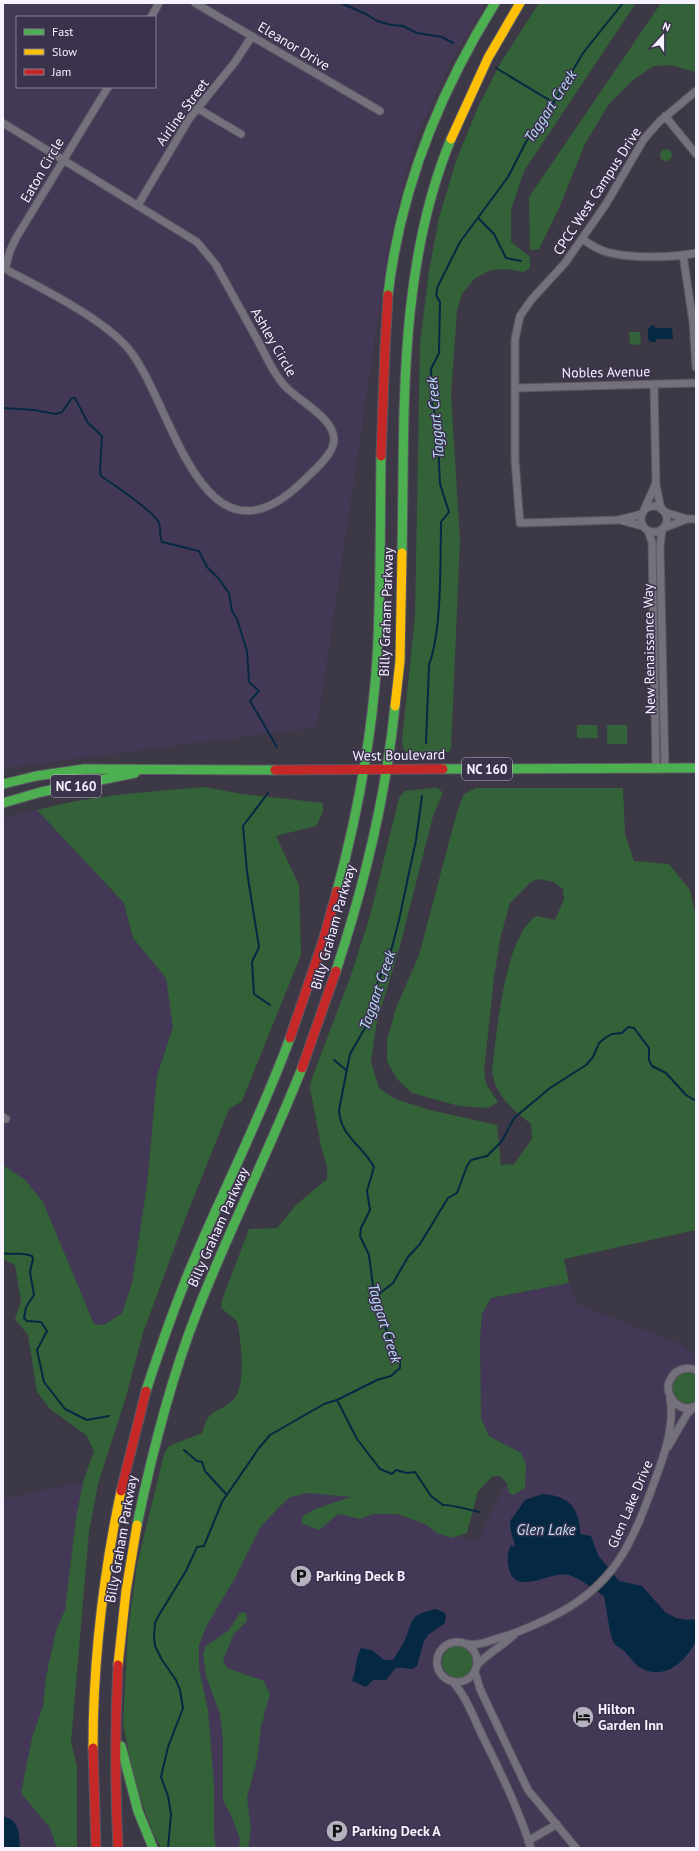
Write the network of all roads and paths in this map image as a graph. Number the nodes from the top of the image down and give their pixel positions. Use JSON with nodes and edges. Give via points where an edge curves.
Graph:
{"nodes":[{"id":1,"x":159,"y":3,"type":"edge"},
{"id":2,"x":195,"y":3,"type":"edge"},
{"id":3,"x":495,"y":3,"type":"edge"},
{"id":4,"x":520,"y":3,"type":"edge"},
{"id":5,"x":152,"y":16,"type":"edge"},
{"id":6,"x":252,"y":36,"type":"junction"},
{"id":7,"x":107,"y":88,"type":"edge"},
{"id":8,"x":696,"y":91,"type":"edge"},
{"id":9,"x":197,"y":108,"type":"junction"},
{"id":10,"x":380,"y":111,"type":"dead end"},
{"id":11,"x":665,"y":116,"type":"junction"},
{"id":12,"x":3,"y":123,"type":"edge"},
{"id":13,"x":240,"y":134,"type":"dead end"},
{"id":14,"x":696,"y":154,"type":"edge"},
{"id":15,"x":63,"y":160,"type":"junction"},
{"id":16,"x":138,"y":206,"type":"junction"},
{"id":17,"x":582,"y":239,"type":"junction"},
{"id":18,"x":696,"y":253,"type":"edge"},
{"id":19,"x":683,"y":255,"type":"junction"},
{"id":20,"x":4,"y":269,"type":"edge"},
{"id":21,"x":696,"y":367,"type":"edge"},
{"id":22,"x":696,"y":383,"type":"edge"},
{"id":23,"x":654,"y":385,"type":"junction"},
{"id":24,"x":516,"y":388,"type":"junction"},
{"id":25,"x":656,"y":485,"type":"junction"},
{"id":26,"x":663,"y":510,"type":"junction"},
{"id":27,"x":643,"y":512,"type":"junction"},
{"id":28,"x":687,"y":519,"type":"junction"},
{"id":29,"x":696,"y":519,"type":"edge"},
{"id":30,"x":618,"y":520,"type":"junction"},
{"id":31,"x":642,"y":526,"type":"junction"},
{"id":32,"x":663,"y":529,"type":"junction"},
{"id":33,"x":648,"y":532,"type":"junction"},
{"id":34,"x":660,"y":768,"type":"junction"},
{"id":35,"x":696,"y":768,"type":"edge"},
{"id":36,"x":150,"y":769,"type":"junction"},
{"id":37,"x":386,"y":769,"type":"junction"},
{"id":38,"x":363,"y":770,"type":"junction"},
{"id":39,"x":3,"y":784,"type":"edge"},
{"id":40,"x":3,"y":803,"type":"edge"},
{"id":41,"x":696,"y":1370,"type":"edge"},
{"id":42,"x":670,"y":1398,"type":"junction"},
{"id":43,"x":695,"y":1407,"type":"edge"},
{"id":44,"x":666,"y":1448,"type":"junction"},
{"id":45,"x":516,"y":1634,"type":"junction"},
{"id":46,"x":467,"y":1644,"type":"junction"},
{"id":47,"x":476,"y":1669,"type":"junction"},
{"id":48,"x":452,"y":1681,"type":"junction"},
{"id":49,"x":116,"y":1721,"type":"junction"},
{"id":50,"x":557,"y":1824,"type":"junction"},
{"id":51,"x":530,"y":1844,"type":"edge"},
{"id":52,"x":96,"y":1848,"type":"edge"},
{"id":53,"x":118,"y":1848,"type":"edge"},
{"id":54,"x":153,"y":1848,"type":"edge"},
{"id":55,"x":576,"y":1848,"type":"edge"}],
"edges":[{"from":1,"to":5,"type":"street"},
{"from":2,"to":6,"type":"street","name":"Eleanor Drive"},
{"from":3,"to":38,"type":"main road","name":"Billy Graham Parkway","via":[[461,59],[428,131],[411,181],[393,258],[385,335],[377,660]]},
{"from":4,"to":37,"type":"main road","name":"Billy Graham Parkway","via":[[486,62],[451,137],[431,197],[414,269],[407,336],[400,661],[397,701]]},
{"from":6,"to":9,"type":"street","name":"Airline Street","via":[[226,74]]},
{"from":6,"to":10,"type":"street","name":"Eleanor Drive"},
{"from":7,"to":15,"type":"street","name":"Eaton Circle"},
{"from":8,"to":11,"type":"street","name":"CPCC West Campus Drive"},
{"from":9,"to":13,"type":"street"},
{"from":9,"to":16,"type":"street","name":"Airline Street","via":[[171,147]]},
{"from":11,"to":14,"type":"street"},
{"from":11,"to":17,"type":"street","name":"CPCC West Campus Drive","via":[[644,139]]},
{"from":12,"to":15,"type":"street","name":"Ashley Circle"},
{"from":15,"to":16,"type":"street","name":"Ashley Circle"},
{"from":15,"to":20,"type":"street","name":"Eaton Circle","via":[[16,238]]},
{"from":16,"to":20,"type":"street","name":"Ashley Circle","via":[[197,242],[204,249],[216,265],[277,376],[295,396],[326,421],[332,430],[334,442],[330,453],[298,486],[278,501],[254,510],[239,510],[213,498],[197,478],[144,374],[117,337],[88,316]]},
{"from":17,"to":19,"type":"street","via":[[602,250],[614,253]]},
{"from":17,"to":24,"type":"street","name":"CPCC West Campus Drive","via":[[565,264],[532,299],[520,316],[515,339]]},
{"from":18,"to":19,"type":"street"},
{"from":19,"to":21,"type":"street","via":[[693,322]]},
{"from":22,"to":23,"type":"street","name":"Nobles Avenue"},
{"from":23,"to":24,"type":"street","name":"Nobles Avenue"},
{"from":23,"to":25,"type":"street"},
{"from":24,"to":30,"type":"street","name":"CPCC West Campus Drive","via":[[515,460],[520,523]]},
{"from":25,"to":26,"type":"street"},
{"from":25,"to":27,"type":"street"},
{"from":26,"to":27,"type":"street","via":[[653,506]]},
{"from":26,"to":28,"type":"street"},
{"from":26,"to":32,"type":"street","via":[[667,521]]},
{"from":27,"to":30,"type":"street"},
{"from":27,"to":31,"type":"street"},
{"from":28,"to":29,"type":"street"},
{"from":28,"to":32,"type":"street"},
{"from":30,"to":31,"type":"street"},
{"from":31,"to":33,"type":"street"},
{"from":32,"to":33,"type":"street"},
{"from":32,"to":34,"type":"street","name":"New Renaissance Way","via":[[660,547]]},
{"from":33,"to":34,"type":"street","name":"New Renaissance Way","via":[[652,542]]},
{"from":34,"to":35,"type":"main road","name":"West Boulevard","number":"NC 160"},
{"from":34,"to":37,"type":"main road","name":"West Boulevard","number":"NC 160"},
{"from":36,"to":38,"type":"main road","name":"West Boulevard","number":"NC 160"},
{"from":36,"to":39,"type":"main road","name":"West Boulevard","number":"NC 160","via":[[84,768]]},
{"from":36,"to":40,"type":"main road","name":"West Boulevard","number":"NC 160","via":[[41,792]]},
{"from":37,"to":38,"type":"main road","name":"West Boulevard","number":"NC 160"},
{"from":37,"to":49,"type":"main road","name":"Billy Graham Parkway","via":[[356,903],[325,1007],[286,1109],[203,1296],[156,1436],[135,1524],[126,1583],[117,1666]]},
{"from":38,"to":52,"type":"main road","name":"Billy Graham Parkway","via":[[334,897],[303,1000],[265,1100],[182,1288],[149,1380],[123,1475],[113,1519],[95,1664],[92,1750]]},
{"from":41,"to":42,"type":"street","name":"Glen Lake Drive","via":[[688,1368],[674,1373],[668,1385]]},
{"from":42,"to":43,"type":"street","via":[[681,1407]]},
{"from":42,"to":44,"type":"street","name":"Glen Lake Drive","via":[[672,1416]]},
{"from":43,"to":44,"type":"street","name":"Glen Lake Drive","via":[[687,1414]]},
{"from":44,"to":45,"type":"street","name":"Glen Lake Drive","via":[[634,1534],[622,1557],[587,1596]]},
{"from":45,"to":46,"type":"street","name":"Glen Lake Drive","via":[[476,1646]]},
{"from":45,"to":47,"type":"street","name":"Glen Lake Drive","via":[[491,1652]]},
{"from":46,"to":47,"type":"street","via":[[476,1653]]},
{"from":46,"to":48,"type":"street","via":[[449,1643],[439,1653],[438,1667],[441,1673]]},
{"from":47,"to":48,"type":"street","via":[[466,1680]]},
{"from":47,"to":50,"type":"street","via":[[480,1689],[520,1775],[528,1790]]},
{"from":48,"to":51,"type":"street","via":[[463,1694],[522,1818]]},
{"from":49,"to":53,"type":"main road","name":"Billy Graham Parkway","via":[[115,1793]]},
{"from":49,"to":54,"type":"main road","via":[[128,1779]]},
{"from":50,"to":51,"type":"street"},
{"from":50,"to":55,"type":"street"}]}
